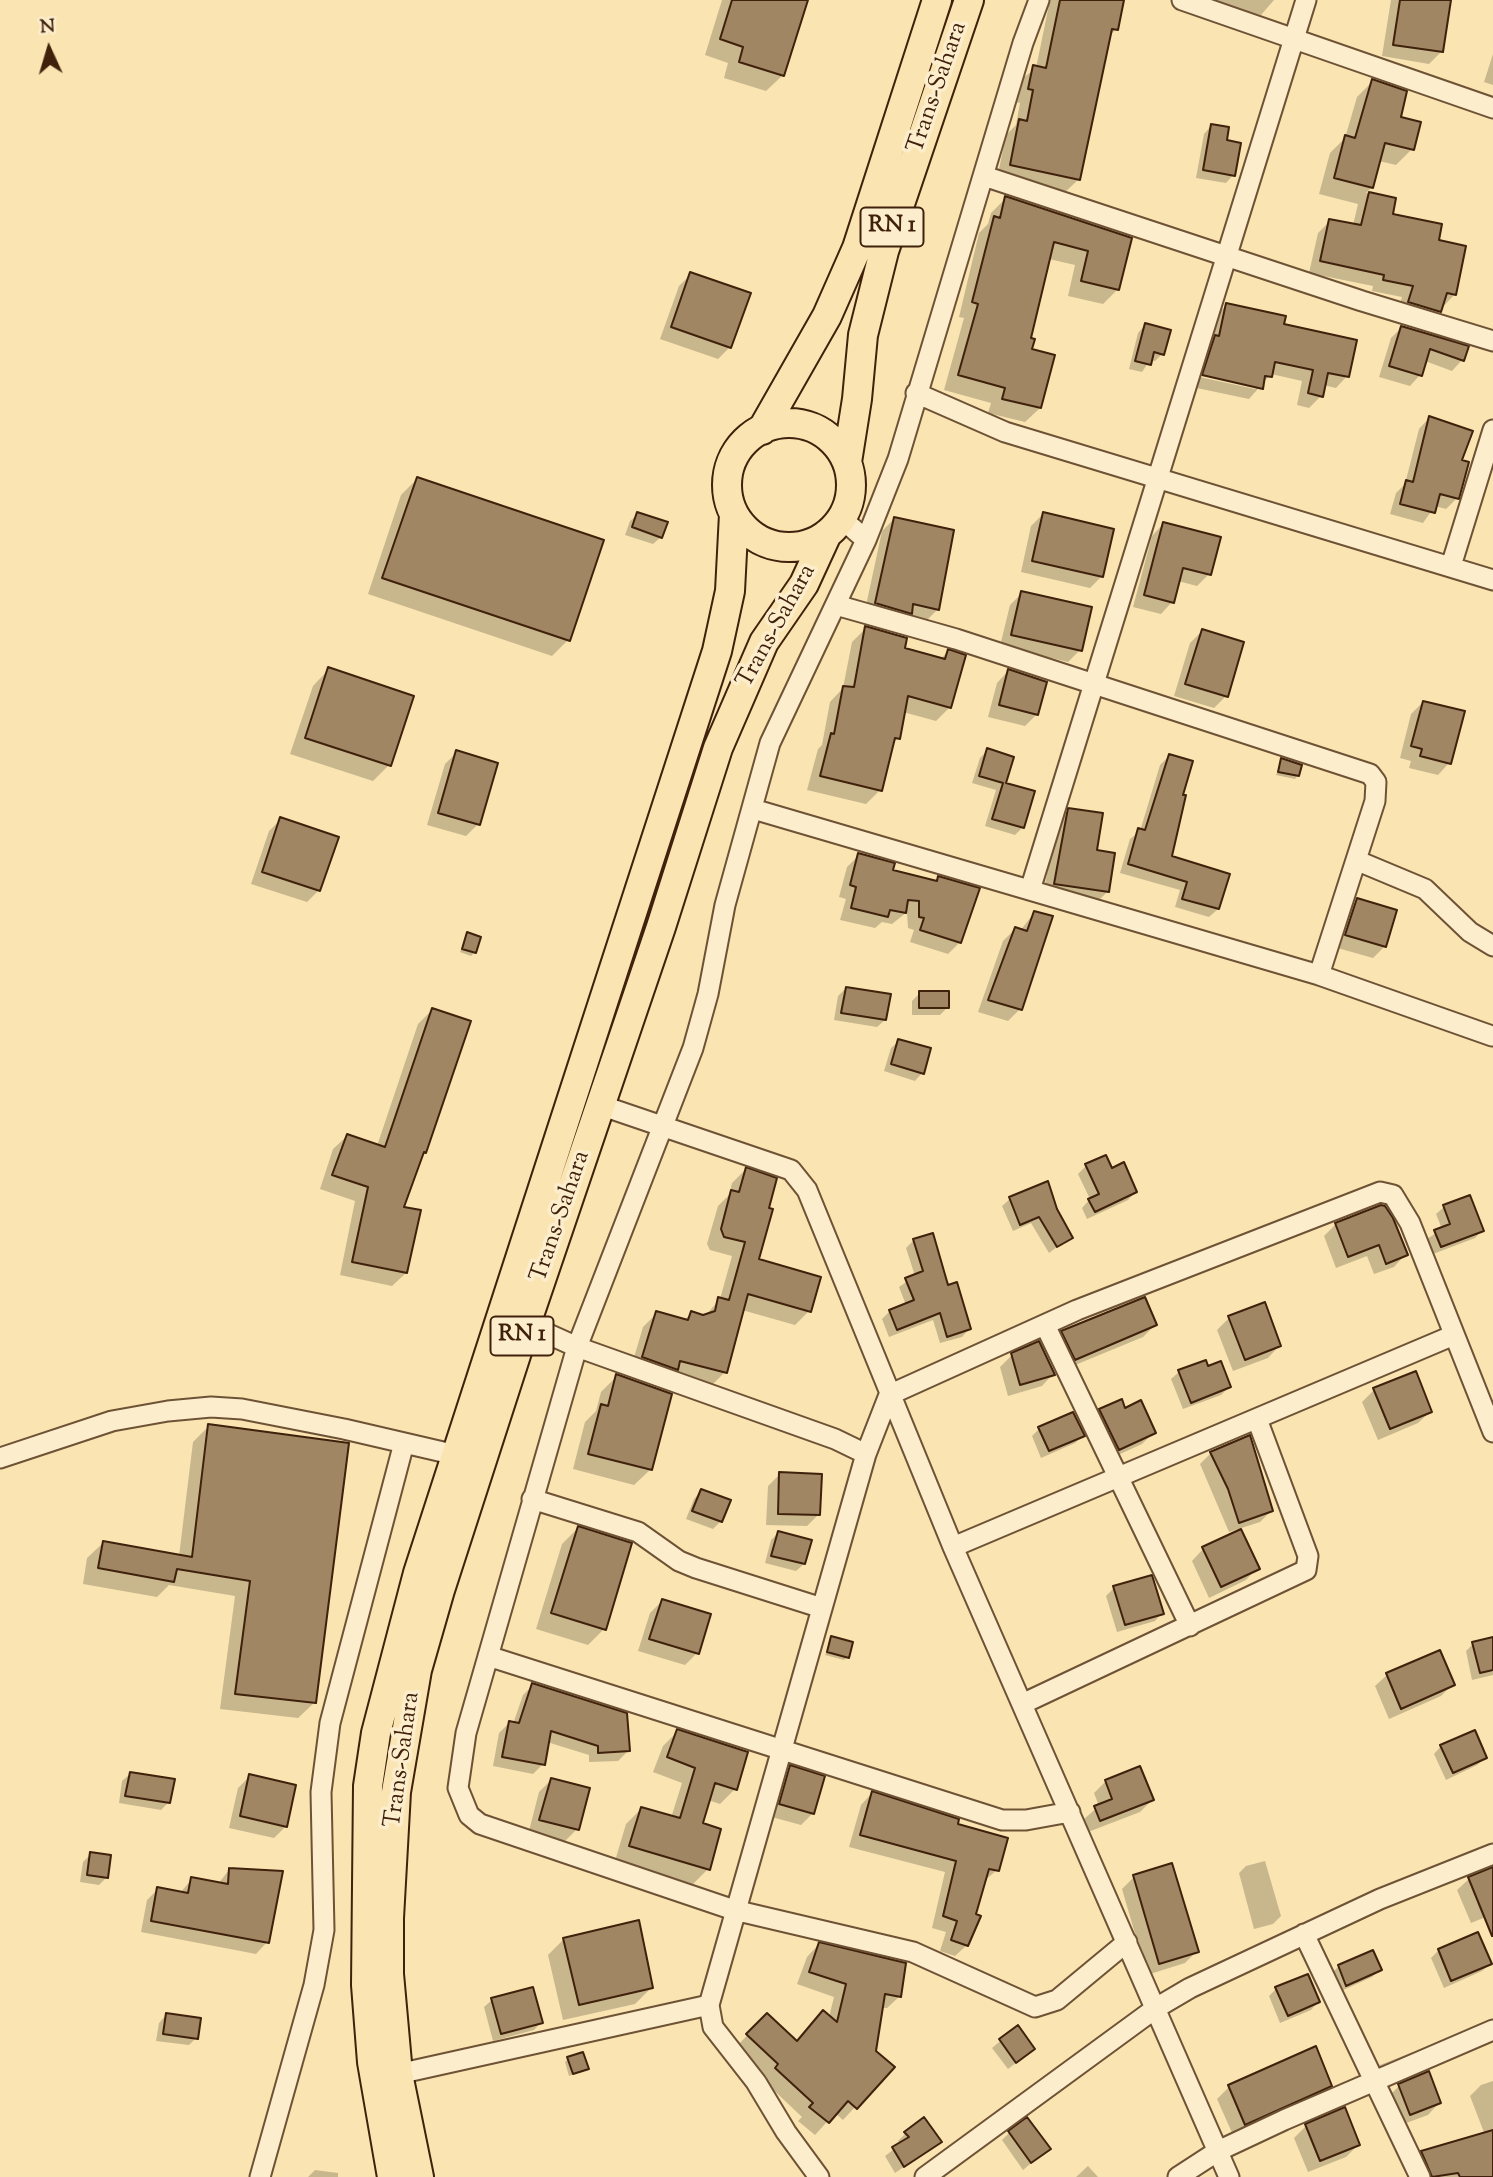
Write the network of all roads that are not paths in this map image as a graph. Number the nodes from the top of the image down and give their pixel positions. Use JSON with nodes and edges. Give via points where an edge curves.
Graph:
{"nodes":[{"id":1,"x":937,"y":0,"type":"edge"},
{"id":2,"x":969,"y":0,"type":"edge"},
{"id":3,"x":1039,"y":0,"type":"edge"},
{"id":4,"x":1182,"y":0,"type":"edge"},
{"id":5,"x":1306,"y":0,"type":"edge"},
{"id":6,"x":1294,"y":40,"type":"junction"},
{"id":7,"x":1493,"y":108,"type":"edge"},
{"id":8,"x":984,"y":176,"type":"junction"},
{"id":9,"x":1227,"y":256,"type":"junction"},
{"id":10,"x":1493,"y":341,"type":"edge"},
{"id":11,"x":916,"y":393,"type":"junction"},
{"id":12,"x":762,"y":430,"type":"junction"},
{"id":13,"x":1493,"y":430,"type":"edge"},
{"id":14,"x":846,"y":462,"type":"junction"},
{"id":15,"x":1158,"y":477,"type":"junction"},
{"id":16,"x":734,"y":514,"type":"junction"},
{"id":17,"x":834,"y":526,"type":"junction"},
{"id":18,"x":866,"y":540,"type":"junction"},
{"id":19,"x":1451,"y":566,"type":"junction"},
{"id":20,"x":1493,"y":580,"type":"edge"},
{"id":21,"x":836,"y":605,"type":"junction"},
{"id":22,"x":1094,"y":685,"type":"junction"},
{"id":23,"x":753,"y":809,"type":"junction"},
{"id":24,"x":1358,"y":861,"type":"junction"},
{"id":25,"x":1030,"y":890,"type":"junction"},
{"id":26,"x":1493,"y":947,"type":"edge"},
{"id":27,"x":1319,"y":975,"type":"junction"},
{"id":28,"x":1492,"y":1036,"type":"edge"},
{"id":29,"x":600,"y":1105,"type":"junction"},
{"id":30,"x":662,"y":1127,"type":"junction"},
{"id":31,"x":526,"y":1324,"type":"junction"},
{"id":32,"x":1045,"y":1325,"type":"junction"},
{"id":33,"x":1454,"y":1335,"type":"junction"},
{"id":34,"x":578,"y":1347,"type":"junction"},
{"id":35,"x":889,"y":1395,"type":"junction"},
{"id":36,"x":1257,"y":1419,"type":"junction"},
{"id":37,"x":1493,"y":1432,"type":"edge"},
{"id":38,"x":404,"y":1443,"type":"junction"},
{"id":39,"x":866,"y":1454,"type":"junction"},
{"id":40,"x":456,"y":1455,"type":"junction"},
{"id":41,"x":0,"y":1458,"type":"edge"},
{"id":42,"x":1118,"y":1476,"type":"junction"},
{"id":43,"x":532,"y":1499,"type":"junction"},
{"id":44,"x":953,"y":1547,"type":"junction"},
{"id":45,"x":822,"y":1608,"type":"junction"},
{"id":46,"x":1190,"y":1626,"type":"junction"},
{"id":47,"x":488,"y":1656,"type":"junction"},
{"id":48,"x":1022,"y":1704,"type":"junction"},
{"id":49,"x":781,"y":1747,"type":"junction"},
{"id":50,"x":1070,"y":1812,"type":"junction"},
{"id":51,"x":1493,"y":1854,"type":"edge"},
{"id":52,"x":734,"y":1910,"type":"junction"},
{"id":53,"x":1304,"y":1934,"type":"junction"},
{"id":54,"x":1127,"y":1942,"type":"junction"},
{"id":55,"x":709,"y":2005,"type":"junction"},
{"id":56,"x":1157,"y":2008,"type":"junction"},
{"id":57,"x":1493,"y":2030,"type":"edge"},
{"id":58,"x":398,"y":2074,"type":"junction"},
{"id":59,"x":1373,"y":2083,"type":"junction"},
{"id":60,"x":1218,"y":2151,"type":"junction"},
{"id":61,"x":260,"y":2177,"type":"edge"},
{"id":62,"x":392,"y":2177,"type":"edge"},
{"id":63,"x":419,"y":2177,"type":"edge"},
{"id":64,"x":819,"y":2177,"type":"edge"},
{"id":65,"x":925,"y":2177,"type":"edge"},
{"id":66,"x":1178,"y":2177,"type":"edge"},
{"id":67,"x":1229,"y":2177,"type":"edge"},
{"id":68,"x":1420,"y":2177,"type":"edge"}],
"edges":[{"from":1,"to":12,"type":"highway","name":"Trans-Sahara","number":"RN 1","via":[[857,248],[827,316]]},
{"from":2,"to":14,"type":"highway","name":"Trans-Sahara","number":"RN 1","via":[[884,251],[863,335]]},
{"from":3,"to":8,"type":"street"},
{"from":4,"to":6,"type":"street"},
{"from":5,"to":6,"type":"street"},
{"from":6,"to":7,"type":"street"},
{"from":6,"to":9,"type":"street"},
{"from":8,"to":9,"type":"street"},
{"from":8,"to":11,"type":"street"},
{"from":9,"to":10,"type":"street"},
{"from":9,"to":15,"type":"street"},
{"from":11,"to":15,"type":"street","via":[[1005,432]]},
{"from":11,"to":18,"type":"street","via":[[898,459]]},
{"from":12,"to":14,"type":"highway","via":[[792,423],[814,428],[832,439]]},
{"from":12,"to":16,"type":"highway","via":[[737,451],[728,472],[727,493]]},
{"from":13,"to":19,"type":"street"},
{"from":14,"to":17,"type":"highway","via":[[850,499]]},
{"from":15,"to":19,"type":"street"},
{"from":15,"to":22,"type":"street"},
{"from":16,"to":17,"type":"highway","via":[[747,531],[765,542],[797,545]]},
{"from":16,"to":40,"type":"highway","name":"Trans-Sahara","number":"RN 1","via":[[730,591],[717,651]]},
{"from":17,"to":18,"type":"street"},
{"from":17,"to":29,"type":"highway","name":"Trans-Sahara","number":"RN 1","via":[[804,584],[764,642],[731,715]]},
{"from":18,"to":21,"type":"street"},
{"from":19,"to":20,"type":"street"},
{"from":21,"to":22,"type":"street"},
{"from":21,"to":23,"type":"street","via":[[770,743]]},
{"from":22,"to":24,"type":"street","via":[[1370,774],[1377,789]]},
{"from":22,"to":25,"type":"street"},
{"from":23,"to":25,"type":"street"},
{"from":23,"to":30,"type":"street","via":[[724,905],[708,994]]},
{"from":24,"to":26,"type":"street","via":[[1424,889]]},
{"from":24,"to":27,"type":"street"},
{"from":25,"to":27,"type":"street"},
{"from":27,"to":28,"type":"street"},
{"from":29,"to":30,"type":"street"},
{"from":29,"to":31,"type":"highway","name":"Trans-Sahara","number":"RN 1"},
{"from":30,"to":34,"type":"street"},
{"from":30,"to":35,"type":"street","via":[[798,1175]]},
{"from":31,"to":34,"type":"street"},
{"from":31,"to":58,"type":"highway","name":"Trans-Sahara","number":"RN 1","via":[[440,1590],[410,1701],[396,1792],[389,1907],[389,1974]]},
{"from":32,"to":33,"type":"street","via":[[1383,1192],[1396,1199],[1410,1223]]},
{"from":32,"to":35,"type":"street"},
{"from":32,"to":42,"type":"street"},
{"from":33,"to":36,"type":"street"},
{"from":33,"to":37,"type":"street"},
{"from":34,"to":39,"type":"street"},
{"from":34,"to":43,"type":"street"},
{"from":35,"to":39,"type":"street"},
{"from":35,"to":44,"type":"street"},
{"from":36,"to":42,"type":"street"},
{"from":36,"to":46,"type":"street","via":[[1308,1566],[1294,1578]]},
{"from":38,"to":40,"type":"street"},
{"from":38,"to":41,"type":"street","via":[[242,1409],[211,1408],[112,1421]]},
{"from":38,"to":61,"type":"street","via":[[330,1723],[321,1792],[324,1930],[314,1985]]},
{"from":39,"to":45,"type":"street"},
{"from":40,"to":62,"type":"highway","name":"Trans-Sahara","number":"RN 1","via":[[387,1683],[368,1787],[366,1985],[372,2063]]},
{"from":42,"to":44,"type":"street"},
{"from":42,"to":46,"type":"street"},
{"from":43,"to":45,"type":"street","via":[[628,1528],[696,1568]]},
{"from":43,"to":47,"type":"street"},
{"from":44,"to":48,"type":"street"},
{"from":45,"to":49,"type":"street"},
{"from":46,"to":48,"type":"street"},
{"from":47,"to":49,"type":"street"},
{"from":47,"to":52,"type":"street","via":[[458,1774],[458,1788],[469,1815],[480,1824]]},
{"from":48,"to":50,"type":"street"},
{"from":49,"to":50,"type":"street","via":[[1002,1820]]},
{"from":49,"to":52,"type":"street"},
{"from":50,"to":54,"type":"street"},
{"from":51,"to":53,"type":"street"},
{"from":52,"to":54,"type":"street","via":[[913,1952],[1035,2007],[1056,2000]]},
{"from":52,"to":55,"type":"street"},
{"from":53,"to":56,"type":"street"},
{"from":53,"to":59,"type":"street"},
{"from":54,"to":56,"type":"street"},
{"from":55,"to":58,"type":"street"},
{"from":55,"to":64,"type":"street","via":[[713,2027]]},
{"from":56,"to":60,"type":"street"},
{"from":56,"to":65,"type":"street"},
{"from":57,"to":59,"type":"street"},
{"from":58,"to":63,"type":"highway","name":"Trans-Sahara","number":"RN 1"},
{"from":59,"to":60,"type":"street"},
{"from":59,"to":68,"type":"street"},
{"from":60,"to":66,"type":"street"},
{"from":60,"to":67,"type":"street"}]}
